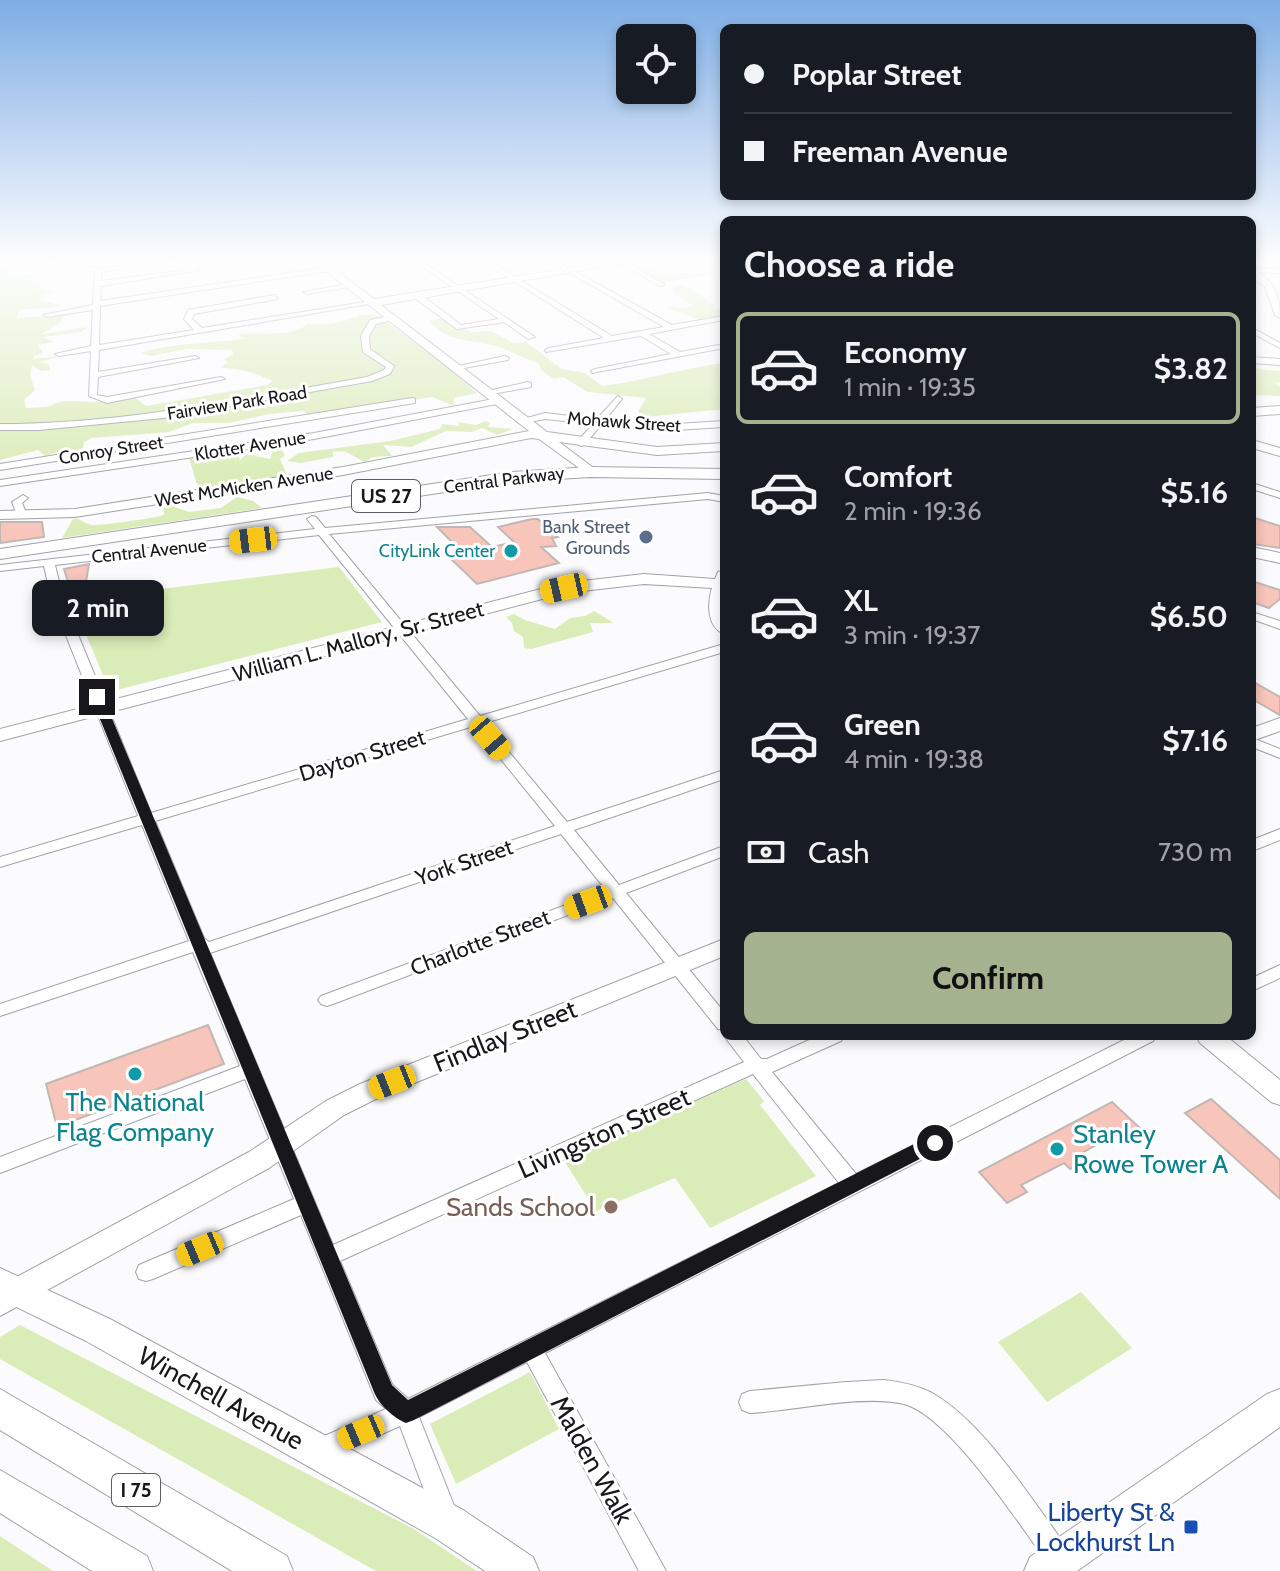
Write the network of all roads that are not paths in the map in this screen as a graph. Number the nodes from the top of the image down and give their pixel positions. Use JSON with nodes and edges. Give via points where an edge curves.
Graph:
{"nodes":[{"id":1,"x":96,"y":334,"type":"edge"},
{"id":2,"x":180,"y":334,"type":"edge"},
{"id":3,"x":366,"y":334,"type":"edge"},
{"id":4,"x":411,"y":334,"type":"edge"},
{"id":5,"x":527,"y":334,"type":"edge"},
{"id":6,"x":604,"y":334,"type":"edge"},
{"id":7,"x":634,"y":334,"type":"edge"},
{"id":8,"x":644,"y":334,"type":"edge"},
{"id":9,"x":1260,"y":334,"type":"edge"},
{"id":10,"x":531,"y":337,"type":"dead end"},
{"id":11,"x":610,"y":338,"type":"junction"},
{"id":12,"x":1280,"y":346,"type":"edge"},
{"id":13,"x":720,"y":347,"type":"edge"},
{"id":14,"x":95,"y":348,"type":"junction"},
{"id":15,"x":549,"y":350,"type":"dead end"},
{"id":16,"x":59,"y":354,"type":"dead end"},
{"id":17,"x":679,"y":355,"type":"junction"},
{"id":18,"x":195,"y":358,"type":"dead end"},
{"id":19,"x":505,"y":358,"type":"dead end"},
{"id":20,"x":1256,"y":360,"type":"edge"},
{"id":21,"x":1280,"y":362,"type":"edge"},
{"id":22,"x":453,"y":368,"type":"junction"},
{"id":23,"x":595,"y":371,"type":"dead end"},
{"id":24,"x":93,"y":375,"type":"junction"},
{"id":25,"x":221,"y":379,"type":"dead end"},
{"id":26,"x":528,"y":385,"type":"dead end"},
{"id":27,"x":487,"y":392,"type":"junction"},
{"id":28,"x":618,"y":399,"type":"dead end"},
{"id":29,"x":412,"y":401,"type":"dead end"},
{"id":30,"x":499,"y":401,"type":"junction"},
{"id":31,"x":1280,"y":410,"type":"edge"},
{"id":32,"x":1256,"y":412,"type":"edge"},
{"id":33,"x":524,"y":420,"type":"junction"},
{"id":34,"x":599,"y":421,"type":"junction"},
{"id":35,"x":720,"y":424,"type":"edge"},
{"id":36,"x":0,"y":427,"type":"edge"},
{"id":37,"x":542,"y":435,"type":"junction"},
{"id":38,"x":581,"y":443,"type":"junction"},
{"id":39,"x":1256,"y":445,"type":"edge"},
{"id":40,"x":720,"y":447,"type":"edge"},
{"id":41,"x":1280,"y":452,"type":"edge"},
{"id":42,"x":0,"y":467,"type":"edge"},
{"id":43,"x":590,"y":472,"type":"junction"},
{"id":44,"x":720,"y":474,"type":"edge"},
{"id":45,"x":0,"y":483,"type":"edge"},
{"id":46,"x":1256,"y":487,"type":"edge"},
{"id":47,"x":720,"y":490,"type":"edge"},
{"id":48,"x":1280,"y":495,"type":"edge"},
{"id":49,"x":23,"y":498,"type":"dead end"},
{"id":50,"x":681,"y":499,"type":"junction"},
{"id":51,"x":720,"y":499,"type":"edge"},
{"id":52,"x":0,"y":515,"type":"edge"},
{"id":53,"x":22,"y":515,"type":"junction"},
{"id":54,"x":312,"y":519,"type":"dead end"},
{"id":55,"x":321,"y":532,"type":"junction"},
{"id":56,"x":1256,"y":553,"type":"edge"},
{"id":57,"x":0,"y":554,"type":"edge"},
{"id":58,"x":1280,"y":558,"type":"edge"},
{"id":59,"x":49,"y":562,"type":"junction"},
{"id":60,"x":0,"y":568,"type":"edge"},
{"id":61,"x":720,"y":579,"type":"edge"},
{"id":62,"x":720,"y":588,"type":"edge"},
{"id":63,"x":1256,"y":616,"type":"edge"},
{"id":64,"x":720,"y":621,"type":"edge"},
{"id":65,"x":1280,"y":625,"type":"edge"},
{"id":66,"x":401,"y":630,"type":"junction"},
{"id":67,"x":720,"y":649,"type":"edge"},
{"id":68,"x":101,"y":709,"type":"junction"},
{"id":69,"x":476,"y":721,"type":"junction"},
{"id":70,"x":1280,"y":724,"type":"edge"},
{"id":71,"x":1256,"y":733,"type":"edge"},
{"id":72,"x":0,"y":735,"type":"edge"},
{"id":73,"x":1256,"y":744,"type":"edge"},
{"id":74,"x":1280,"y":754,"type":"edge"},
{"id":75,"x":720,"y":775,"type":"edge"},
{"id":76,"x":149,"y":819,"type":"junction"},
{"id":77,"x":565,"y":828,"type":"junction"},
{"id":78,"x":1280,"y":834,"type":"edge"},
{"id":79,"x":1256,"y":844,"type":"edge"},
{"id":80,"x":720,"y":852,"type":"edge"},
{"id":81,"x":0,"y":862,"type":"edge"},
{"id":82,"x":617,"y":891,"type":"junction"},
{"id":83,"x":202,"y":947,"type":"junction"},
{"id":84,"x":720,"y":949,"type":"edge"},
{"id":85,"x":676,"y":967,"type":"junction"},
{"id":86,"x":1280,"y":971,"type":"edge"},
{"id":87,"x":1256,"y":983,"type":"edge"},
{"id":88,"x":327,"y":1000,"type":"dead end"},
{"id":89,"x":0,"y":1010,"type":"edge"},
{"id":90,"x":720,"y":1019,"type":"edge"},
{"id":91,"x":736,"y":1040,"type":"edge"},
{"id":92,"x":826,"y":1040,"type":"edge"},
{"id":93,"x":1139,"y":1040,"type":"edge"},
{"id":94,"x":1214,"y":1040,"type":"edge"},
{"id":95,"x":755,"y":1065,"type":"junction"},
{"id":96,"x":251,"y":1069,"type":"junction"},
{"id":97,"x":1280,"y":1095,"type":"edge"},
{"id":98,"x":283,"y":1143,"type":"junction"},
{"id":99,"x":0,"y":1165,"type":"edge"},
{"id":100,"x":852,"y":1184,"type":"junction"},
{"id":101,"x":307,"y":1203,"type":"junction"},
{"id":102,"x":330,"y":1256,"type":"junction"},
{"id":103,"x":146,"y":1272,"type":"dead end"},
{"id":104,"x":6,"y":1292,"type":"edge"},
{"id":105,"x":531,"y":1348,"type":"junction"},
{"id":106,"x":750,"y":1402,"type":"dead end"},
{"id":107,"x":1280,"y":1406,"type":"edge"},
{"id":108,"x":0,"y":1408,"type":"edge"},
{"id":109,"x":406,"y":1412,"type":"junction"},
{"id":110,"x":316,"y":1451,"type":"junction"},
{"id":111,"x":0,"y":1490,"type":"edge"},
{"id":112,"x":449,"y":1524,"type":"junction"},
{"id":113,"x":1052,"y":1565,"type":"edge"},
{"id":114,"x":132,"y":1571,"type":"edge"},
{"id":115,"x":272,"y":1571,"type":"edge"},
{"id":116,"x":519,"y":1571,"type":"edge"},
{"id":117,"x":653,"y":1571,"type":"edge"}],
"edges":[{"from":1,"to":14,"type":"street"},
{"from":2,"to":14,"type":"street"},
{"from":3,"to":36,"type":"street","name":"Fairview Park Road","via":[[366,350],[390,366],[369,379],[175,414]]},
{"from":4,"to":22,"type":"street"},
{"from":5,"to":10,"type":"street"},
{"from":6,"to":11,"type":"street"},
{"from":7,"to":11,"type":"street"},
{"from":8,"to":17,"type":"street"},
{"from":9,"to":12,"type":"street"},
{"from":11,"to":15,"type":"street"},
{"from":13,"to":17,"type":"street"},
{"from":14,"to":16,"type":"street"},
{"from":14,"to":24,"type":"street"},
{"from":17,"to":23,"type":"street"},
{"from":18,"to":24,"type":"street"},
{"from":19,"to":22,"type":"street"},
{"from":20,"to":21,"type":"street"},
{"from":22,"to":27,"type":"street"},
{"from":24,"to":25,"type":"street","via":[[94,398],[112,399]]},
{"from":26,"to":27,"type":"street"},
{"from":27,"to":30,"type":"street"},
{"from":28,"to":34,"type":"street"},
{"from":29,"to":42,"type":"street","name":"Conroy Street"},
{"from":30,"to":33,"type":"street"},
{"from":30,"to":45,"type":"street","name":"Klotter Avenue","via":[[299,438]]},
{"from":31,"to":32,"type":"street"},
{"from":33,"to":34,"type":"street","name":"Mohawk Street","via":[[545,416]]},
{"from":33,"to":37,"type":"street"},
{"from":34,"to":35,"type":"street","name":"Mohawk Street","via":[[660,428]]},
{"from":34,"to":38,"type":"street"},
{"from":37,"to":38,"type":"street","name":"West McMicken Avenue"},
{"from":37,"to":43,"type":"street"},
{"from":37,"to":53,"type":"street","name":"West McMicken Avenue","via":[[225,490],[75,513]]},
{"from":38,"to":40,"type":"street","name":"West McMicken Avenue","via":[[657,451]]},
{"from":39,"to":41,"type":"street"},
{"from":43,"to":44,"type":"main road","name":"Central Parkway","number":"US 27"},
{"from":43,"to":57,"type":"main road","name":"Central Parkway","number":"US 27","via":[[495,479]]},
{"from":46,"to":48,"type":"street"},
{"from":47,"to":50,"type":"street","name":"Central Avenue"},
{"from":49,"to":53,"type":"street","via":[[17,502]]},
{"from":50,"to":51,"type":"street","name":"Central Avenue"},
{"from":50,"to":55,"type":"street","name":"Central Avenue"},
{"from":52,"to":53,"type":"street","name":"West McMicken Avenue"},
{"from":54,"to":55,"type":"street"},
{"from":55,"to":59,"type":"street","name":"Central Avenue"},
{"from":55,"to":66,"type":"street"},
{"from":56,"to":58,"type":"main road"},
{"from":59,"to":60,"type":"street","name":"Central Avenue"},
{"from":59,"to":68,"type":"street","via":[[57,598]]},
{"from":61,"to":66,"type":"street","name":"William L. Mallory, Sr. Street","via":[[587,584]]},
{"from":62,"to":64,"type":"street","via":[[715,611]]},
{"from":63,"to":65,"type":"street"},
{"from":66,"to":68,"type":"street","name":"William L. Mallory, Sr. Street"},
{"from":66,"to":69,"type":"street"},
{"from":67,"to":69,"type":"street","name":"Dayton Street"},
{"from":68,"to":72,"type":"street","name":"William L. Mallory, Sr. Street"},
{"from":68,"to":76,"type":"street"},
{"from":69,"to":76,"type":"street","name":"Dayton Street"},
{"from":69,"to":77,"type":"street"},
{"from":70,"to":71,"type":"street"},
{"from":73,"to":74,"type":"street"},
{"from":75,"to":77,"type":"street","name":"York Street"},
{"from":76,"to":81,"type":"street","name":"Dayton Street"},
{"from":76,"to":83,"type":"street"},
{"from":77,"to":82,"type":"street"},
{"from":77,"to":83,"type":"street","name":"York Street"},
{"from":78,"to":79,"type":"street"},
{"from":80,"to":82,"type":"street","name":"Charlotte Street"},
{"from":82,"to":85,"type":"street"},
{"from":82,"to":88,"type":"street","name":"Charlotte Street"},
{"from":83,"to":89,"type":"street","name":"York Street"},
{"from":83,"to":96,"type":"street"},
{"from":84,"to":85,"type":"street","name":"Findlay Street"},
{"from":85,"to":90,"type":"street"},
{"from":85,"to":98,"type":"street","name":"Findlay Street","via":[[369,1091]]},
{"from":86,"to":87,"type":"street"},
{"from":91,"to":95,"type":"street"},
{"from":92,"to":95,"type":"street","name":"Livingston Street","via":[[769,1066]]},
{"from":93,"to":100,"type":"street"},
{"from":94,"to":97,"type":"street"},
{"from":95,"to":100,"type":"street"},
{"from":95,"to":102,"type":"street","name":"Livingston Street"},
{"from":96,"to":98,"type":"street"},
{"from":96,"to":99,"type":"street"},
{"from":98,"to":101,"type":"street"},
{"from":98,"to":104,"type":"street","name":"Findlay Street"},
{"from":100,"to":105,"type":"street"},
{"from":101,"to":102,"type":"street"},
{"from":101,"to":103,"type":"street"},
{"from":102,"to":109,"type":"street","via":[[384,1392]]},
{"from":104,"to":110,"type":"main road","name":"Winchell Avenue","via":[[98,1330]]},
{"from":105,"to":109,"type":"street"},
{"from":105,"to":117,"type":"street","name":"Malden Walk"},
{"from":106,"to":113,"type":"street","via":[[887,1391],[921,1397],[946,1413],[966,1436]]},
{"from":107,"to":113,"type":"main road"},
{"from":108,"to":115,"type":"highway","number":"I 75"},
{"from":109,"to":110,"type":"street"},
{"from":109,"to":112,"type":"street"},
{"from":110,"to":112,"type":"main road","name":"Winchell Avenue"},
{"from":111,"to":114,"type":"highway"},
{"from":112,"to":116,"type":"main road","name":"Winchell Avenue"}]}
